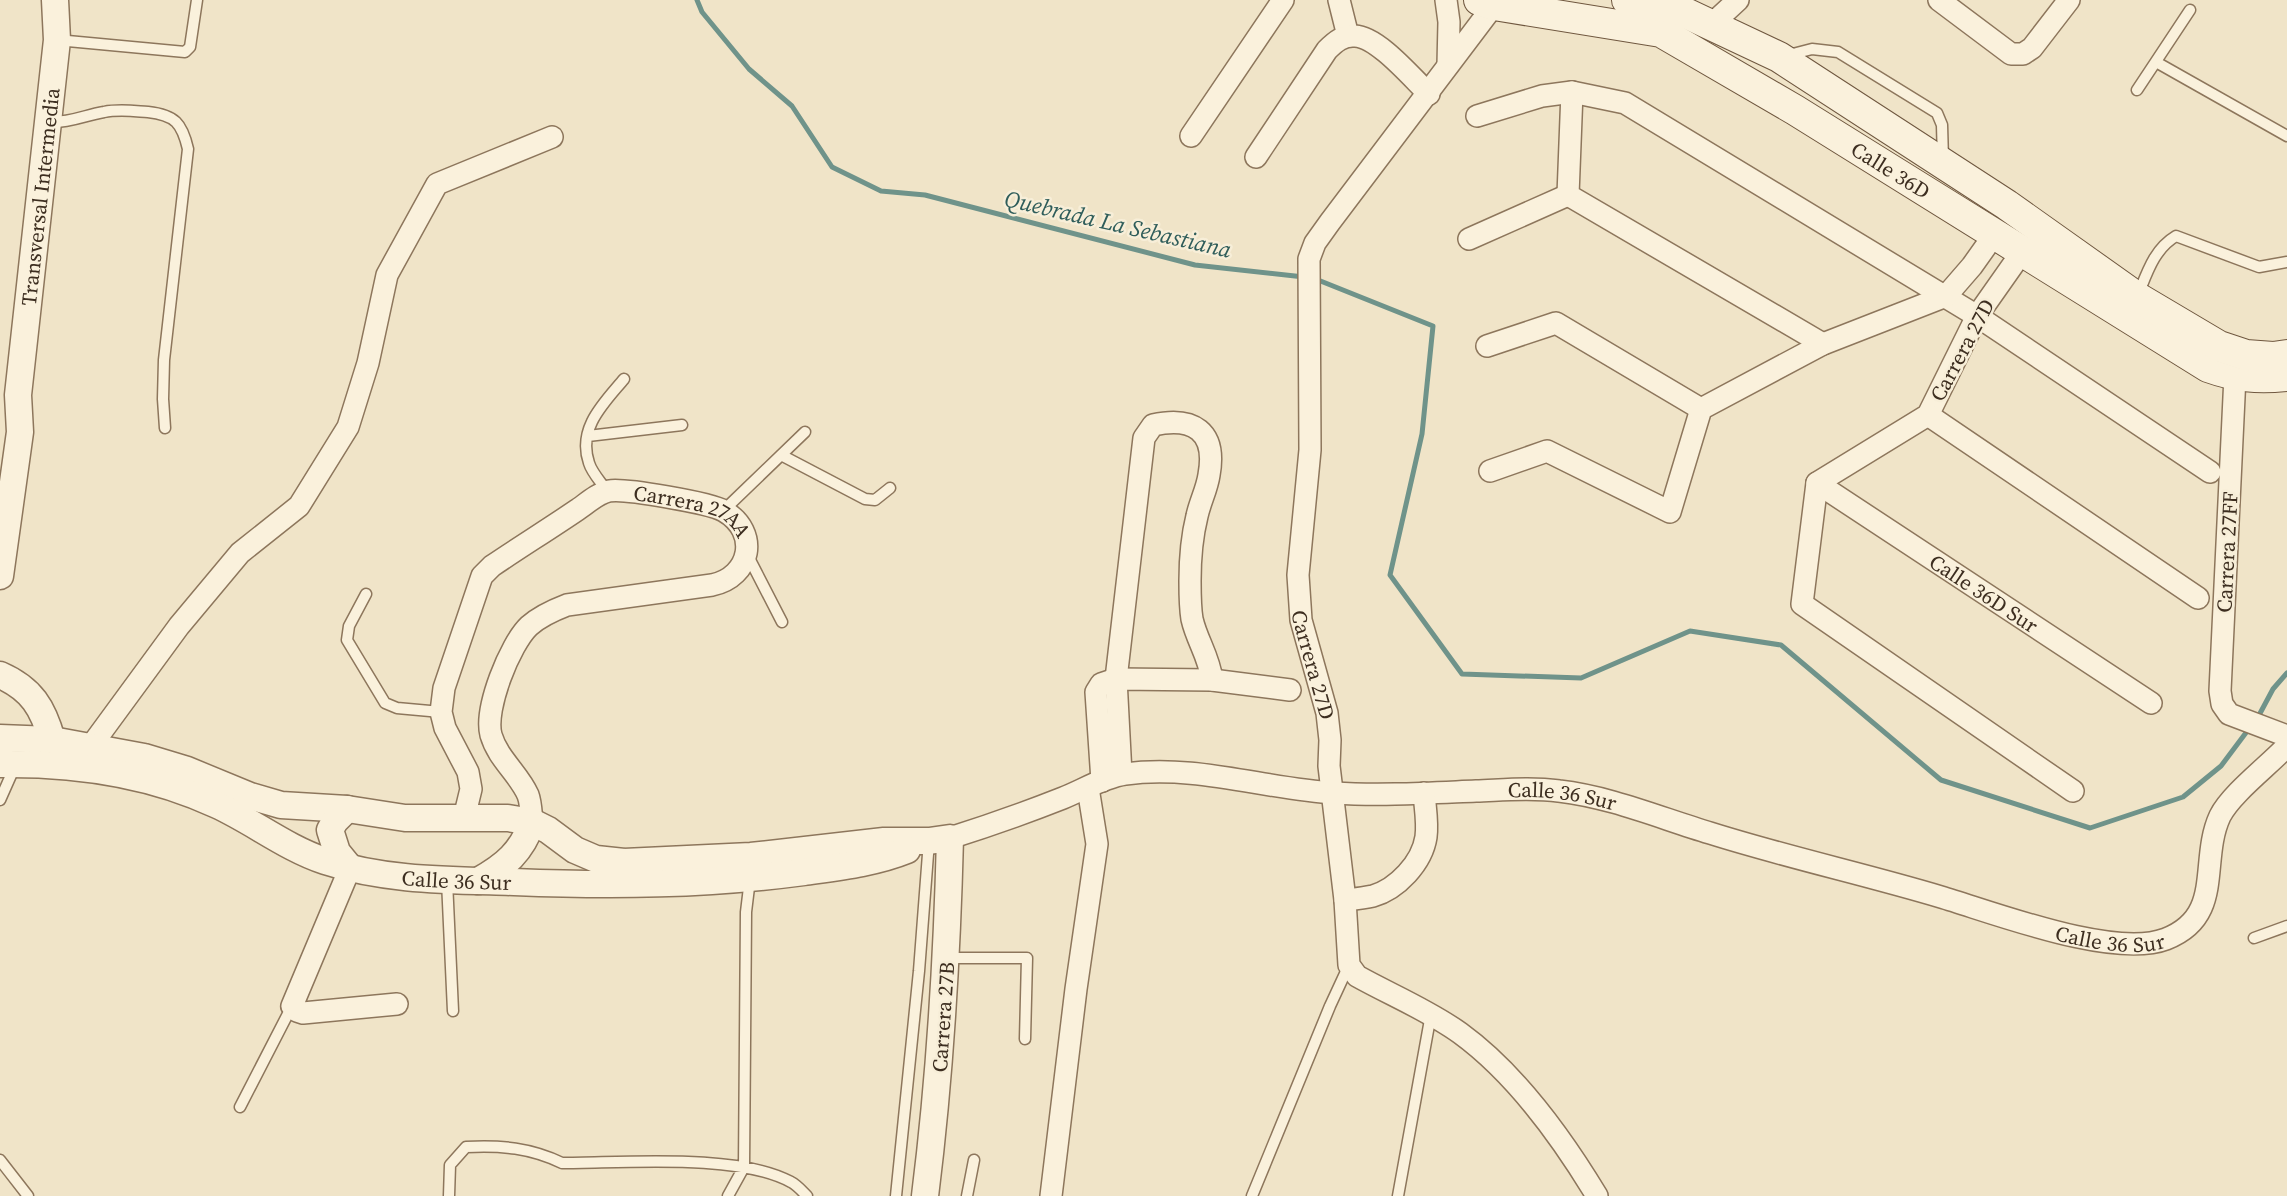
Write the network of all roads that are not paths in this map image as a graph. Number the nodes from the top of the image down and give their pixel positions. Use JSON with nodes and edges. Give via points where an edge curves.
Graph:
{"nodes":[{"id":1,"x":55,"y":0,"type":"edge"},
{"id":2,"x":197,"y":0,"type":"edge"},
{"id":3,"x":1283,"y":0,"type":"edge"},
{"id":4,"x":1339,"y":0,"type":"edge"},
{"id":5,"x":1446,"y":0,"type":"edge"},
{"id":6,"x":1627,"y":0,"type":"edge"},
{"id":7,"x":1738,"y":0,"type":"edge"},
{"id":8,"x":2069,"y":0,"type":"edge"},
{"id":9,"x":1941,"y":1,"type":"edge"},
{"id":10,"x":1487,"y":3,"type":"edge"},
{"id":11,"x":1680,"y":5,"type":"edge"},
{"id":12,"x":2190,"y":10,"type":"dead end"},
{"id":13,"x":1711,"y":25,"type":"junction"},
{"id":14,"x":1348,"y":36,"type":"junction"},
{"id":15,"x":57,"y":40,"type":"junction"},
{"id":16,"x":2156,"y":62,"type":"junction"},
{"id":17,"x":1448,"y":65,"type":"junction"},
{"id":18,"x":2137,"y":90,"type":"dead end"},
{"id":19,"x":1572,"y":92,"type":"junction"},
{"id":20,"x":1429,"y":94,"type":"junction"},
{"id":21,"x":1477,"y":116,"type":"dead end"},
{"id":22,"x":48,"y":122,"type":"junction"},
{"id":23,"x":1191,"y":136,"type":"dead end"},
{"id":24,"x":2287,"y":136,"type":"edge"},
{"id":25,"x":552,"y":137,"type":"dead end"},
{"id":26,"x":1256,"y":157,"type":"dead end"},
{"id":27,"x":1567,"y":195,"type":"junction"},
{"id":28,"x":1989,"y":232,"type":"junction"},
{"id":29,"x":1469,"y":239,"type":"dead end"},
{"id":30,"x":2022,"y":252,"type":"junction"},
{"id":31,"x":2287,"y":262,"type":"edge"},
{"id":32,"x":1945,"y":296,"type":"junction"},
{"id":33,"x":2138,"y":298,"type":"junction"},
{"id":34,"x":1977,"y":316,"type":"junction"},
{"id":35,"x":1823,"y":344,"type":"junction"},
{"id":36,"x":1487,"y":346,"type":"dead end"},
{"id":37,"x":2287,"y":355,"type":"edge"},
{"id":38,"x":2235,"y":376,"type":"junction"},
{"id":39,"x":2287,"y":376,"type":"edge"},
{"id":40,"x":624,"y":379,"type":"dead end"},
{"id":41,"x":1701,"y":409,"type":"junction"},
{"id":42,"x":1928,"y":415,"type":"junction"},
{"id":43,"x":682,"y":425,"type":"dead end"},
{"id":44,"x":165,"y":428,"type":"dead end"},
{"id":45,"x":805,"y":432,"type":"dead end"},
{"id":46,"x":588,"y":436,"type":"junction"},
{"id":47,"x":6,"y":437,"type":"edge"},
{"id":48,"x":781,"y":455,"type":"junction"},
{"id":49,"x":1490,"y":471,"type":"dead end"},
{"id":50,"x":2210,"y":472,"type":"dead end"},
{"id":51,"x":1817,"y":483,"type":"junction"},
{"id":52,"x":890,"y":488,"type":"dead end"},
{"id":53,"x":607,"y":491,"type":"junction"},
{"id":54,"x":723,"y":511,"type":"junction"},
{"id":55,"x":747,"y":554,"type":"junction"},
{"id":56,"x":0,"y":576,"type":"edge"},
{"id":57,"x":366,"y":594,"type":"dead end"},
{"id":58,"x":2198,"y":598,"type":"dead end"},
{"id":59,"x":782,"y":622,"type":"dead end"},
{"id":60,"x":0,"y":675,"type":"edge"},
{"id":61,"x":1116,"y":679,"type":"junction"},
{"id":62,"x":1212,"y":680,"type":"junction"},
{"id":63,"x":1290,"y":690,"type":"dead end"},
{"id":64,"x":2151,"y":704,"type":"dead end"},
{"id":65,"x":441,"y":712,"type":"junction"},
{"id":66,"x":0,"y":738,"type":"edge"},
{"id":67,"x":2285,"y":739,"type":"edge"},
{"id":68,"x":52,"y":740,"type":"junction"},
{"id":69,"x":91,"y":746,"type":"junction"},
{"id":70,"x":8,"y":764,"type":"edge"},
{"id":71,"x":1104,"y":781,"type":"junction"},
{"id":72,"x":2073,"y":791,"type":"dead end"},
{"id":73,"x":1333,"y":793,"type":"junction"},
{"id":74,"x":1424,"y":793,"type":"junction"},
{"id":75,"x":0,"y":800,"type":"edge"},
{"id":76,"x":347,"y":809,"type":"junction"},
{"id":77,"x":464,"y":818,"type":"junction"},
{"id":78,"x":532,"y":822,"type":"junction"},
{"id":79,"x":939,"y":840,"type":"junction"},
{"id":80,"x":350,"y":868,"type":"junction"},
{"id":81,"x":750,"y":879,"type":"junction"},
{"id":82,"x":447,"y":881,"type":"junction"},
{"id":83,"x":478,"y":881,"type":"junction"},
{"id":84,"x":1345,"y":900,"type":"junction"},
{"id":85,"x":2287,"y":926,"type":"edge"},
{"id":86,"x":2254,"y":938,"type":"dead end"},
{"id":87,"x":947,"y":958,"type":"junction"},
{"id":88,"x":1349,"y":965,"type":"junction"},
{"id":89,"x":397,"y":1004,"type":"dead end"},
{"id":90,"x":292,"y":1006,"type":"junction"},
{"id":91,"x":453,"y":1010,"type":"dead end"},
{"id":92,"x":1431,"y":1014,"type":"junction"},
{"id":93,"x":1025,"y":1039,"type":"dead end"},
{"id":94,"x":240,"y":1107,"type":"dead end"},
{"id":95,"x":0,"y":1160,"type":"edge"},
{"id":96,"x":974,"y":1160,"type":"dead end"},
{"id":97,"x":744,"y":1167,"type":"junction"},
{"id":98,"x":28,"y":1196,"type":"edge"},
{"id":99,"x":449,"y":1196,"type":"edge"},
{"id":100,"x":728,"y":1196,"type":"edge"},
{"id":101,"x":807,"y":1196,"type":"edge"},
{"id":102,"x":896,"y":1196,"type":"edge"},
{"id":103,"x":925,"y":1196,"type":"edge"},
{"id":104,"x":967,"y":1196,"type":"edge"},
{"id":105,"x":1051,"y":1196,"type":"edge"},
{"id":106,"x":1252,"y":1196,"type":"edge"},
{"id":107,"x":1398,"y":1196,"type":"edge"},
{"id":108,"x":1597,"y":1196,"type":"edge"}],
"edges":[{"from":1,"to":15,"type":"street","name":"Transversal Intermedia"},
{"from":2,"to":15,"type":"lane","via":[[190,47],[184,52]]},
{"from":3,"to":23,"type":"street"},
{"from":4,"to":14,"type":"street"},
{"from":5,"to":17,"type":"street"},
{"from":6,"to":11,"type":"main road","name":"Calle 36D"},
{"from":7,"to":13,"type":"street"},
{"from":8,"to":9,"type":"street","via":[[2023,54],[2011,54]]},
{"from":10,"to":17,"type":"street","name":"Carrera 27D"},
{"from":10,"to":28,"type":"main road","name":"Calle 36D","via":[[1661,32]]},
{"from":11,"to":13,"type":"main road","name":"Calle 36D"},
{"from":12,"to":16,"type":"lane"},
{"from":13,"to":33,"type":"main road","name":"Calle 36D","via":[[1779,57],[2044,230]]},
{"from":14,"to":20,"type":"street","via":[[1376,44]]},
{"from":14,"to":26,"type":"street","via":[[1327,50]]},
{"from":15,"to":22,"type":"street","name":"Transversal Intermedia"},
{"from":16,"to":18,"type":"lane"},
{"from":16,"to":24,"type":"lane"},
{"from":17,"to":20,"type":"street","name":"Carrera 27D"},
{"from":19,"to":21,"type":"street"},
{"from":19,"to":27,"type":"street"},
{"from":19,"to":32,"type":"street","via":[[1625,103]]},
{"from":20,"to":73,"type":"street","name":"Carrera 27D","via":[[1330,222],[1309,259],[1310,450],[1298,575],[1301,620],[1327,713]]},
{"from":22,"to":44,"type":"lane","via":[[121,110],[160,114],[175,120],[184,132],[188,149],[164,359]]},
{"from":22,"to":47,"type":"street","name":"Transversal Intermedia","via":[[18,395]]},
{"from":25,"to":69,"type":"street","via":[[437,184],[387,275],[348,427],[299,506],[240,553],[179,626]]},
{"from":27,"to":29,"type":"street"},
{"from":27,"to":35,"type":"street"},
{"from":28,"to":30,"type":"main road","name":"Calle 36D"},
{"from":28,"to":32,"type":"street"},
{"from":30,"to":34,"type":"street","name":"Carrera 27D"},
{"from":30,"to":38,"type":"main road","name":"Calle 36D","via":[[2208,367]]},
{"from":31,"to":33,"type":"lane","via":[[2259,267],[2176,236],[2161,248]]},
{"from":32,"to":34,"type":"street"},
{"from":32,"to":35,"type":"street"},
{"from":33,"to":37,"type":"main road","name":"Calle 36D","via":[[2218,346],[2246,355]]},
{"from":34,"to":42,"type":"street","name":"Carrera 27D"},
{"from":34,"to":50,"type":"street"},
{"from":35,"to":41,"type":"street"},
{"from":36,"to":41,"type":"street","via":[[1556,323]]},
{"from":38,"to":39,"type":"main road","name":"Calle 36D"},
{"from":38,"to":67,"type":"street","name":"Carrera 27FF","via":[[2220,691],[2228,714]]},
{"from":40,"to":46,"type":"lane","via":[[593,415]]},
{"from":41,"to":49,"type":"street","via":[[1670,512],[1548,451]]},
{"from":42,"to":51,"type":"street","name":"Carrera 27D"},
{"from":42,"to":58,"type":"street"},
{"from":43,"to":46,"type":"lane"},
{"from":45,"to":48,"type":"lane"},
{"from":46,"to":53,"type":"lane","via":[[589,465]]},
{"from":47,"to":56,"type":"street","name":"Transversal Intermedia"},
{"from":48,"to":52,"type":"lane","via":[[865,499],[875,500]]},
{"from":48,"to":54,"type":"lane"},
{"from":51,"to":64,"type":"street","name":"Calle 36D Sur"},
{"from":51,"to":72,"type":"street","via":[[1802,604]]},
{"from":53,"to":54,"type":"street","name":"Carrera 27AA","via":[[640,493]]},
{"from":53,"to":65,"type":"street","name":"Carrera 27AA","via":[[482,576],[444,688]]},
{"from":54,"to":55,"type":"street","name":"Carrera 27AA","via":[[741,528]]},
{"from":55,"to":59,"type":"lane"},
{"from":55,"to":78,"type":"street","name":"Carrera 27AA","via":[[740,571],[723,583],[567,605],[528,626],[494,692],[490,713],[491,735],[528,796]]},
{"from":57,"to":65,"type":"lane","via":[[349,626],[348,640],[384,703]]},
{"from":60,"to":68,"type":"street","via":[[33,697],[46,717]]},
{"from":61,"to":62,"type":"street"},
{"from":61,"to":62,"type":"street","via":[[1144,438],[1153,425],[1171,421],[1189,423],[1202,431],[1209,445],[1210,473],[1196,517],[1190,580],[1192,618]]},
{"from":61,"to":71,"type":"street"},
{"from":62,"to":63,"type":"street"},
{"from":65,"to":77,"type":"street","via":[[468,772],[471,789]]},
{"from":66,"to":68,"type":"street","name":"Calle 36 Sur"},
{"from":67,"to":74,"type":"street","name":"Calle 36 Sur","via":[[2265,770],[2237,793],[2221,814],[2213,836],[2202,910],[2186,928],[2147,944],[2046,930],[1598,798],[1556,790]]},
{"from":68,"to":69,"type":"street","name":"Calle 36 Sur"},
{"from":69,"to":76,"type":"street","name":"Calle 36 Sur","via":[[187,770],[281,805]]},
{"from":70,"to":75,"type":"lane"},
{"from":70,"to":80,"type":"street","name":"Calle 36 Sur","via":[[100,770],[183,790],[297,850]]},
{"from":71,"to":73,"type":"street","name":"Calle 36 Sur","via":[[1155,771]]},
{"from":71,"to":79,"type":"street","name":"Calle 36 Sur","via":[[994,825]]},
{"from":71,"to":105,"type":"street"},
{"from":73,"to":74,"type":"street","name":"Calle 36 Sur"},
{"from":73,"to":84,"type":"street","name":"Carrera 27D"},
{"from":74,"to":84,"type":"street","via":[[1426,837],[1408,873],[1374,896]]},
{"from":76,"to":77,"type":"street","name":"Calle 36 Sur","via":[[405,818]]},
{"from":76,"to":80,"type":"street","via":[[330,830],[337,852]]},
{"from":77,"to":78,"type":"street","name":"Calle 36 Sur"},
{"from":78,"to":79,"type":"street","name":"Calle 36 Sur","via":[[575,850],[596,859],[624,862]]},
{"from":78,"to":83,"type":"street","via":[[518,852]]},
{"from":79,"to":81,"type":"street","name":"Calle 36 Sur","via":[[886,858]]},
{"from":79,"to":87,"type":"street","name":"Carrera 27B"},
{"from":79,"to":102,"type":"lane","via":[[919,971]]},
{"from":80,"to":82,"type":"street","name":"Calle 36 Sur"},
{"from":80,"to":90,"type":"street"},
{"from":81,"to":83,"type":"street","name":"Calle 36 Sur","via":[[638,886]]},
{"from":81,"to":97,"type":"lane"},
{"from":82,"to":83,"type":"street","name":"Calle 36 Sur"},
{"from":82,"to":91,"type":"lane"},
{"from":84,"to":88,"type":"street","name":"Carrera 27D"},
{"from":85,"to":86,"type":"lane"},
{"from":87,"to":93,"type":"lane","via":[[1027,958]]},
{"from":87,"to":103,"type":"street","name":"Carrera 27B"},
{"from":88,"to":92,"type":"street","via":[[1357,976]]},
{"from":88,"to":106,"type":"lane"},
{"from":89,"to":90,"type":"street","via":[[303,1013]]},
{"from":90,"to":94,"type":"lane"},
{"from":92,"to":107,"type":"lane"},
{"from":92,"to":108,"type":"street","via":[[1490,1056],[1532,1104]]},
{"from":95,"to":98,"type":"lane"},
{"from":96,"to":104,"type":"lane"},
{"from":97,"to":99,"type":"lane","via":[[562,1163],[544,1154],[498,1145],[466,1147],[450,1165]]},
{"from":97,"to":100,"type":"lane"},
{"from":97,"to":101,"type":"lane","via":[[792,1182]]}]}
